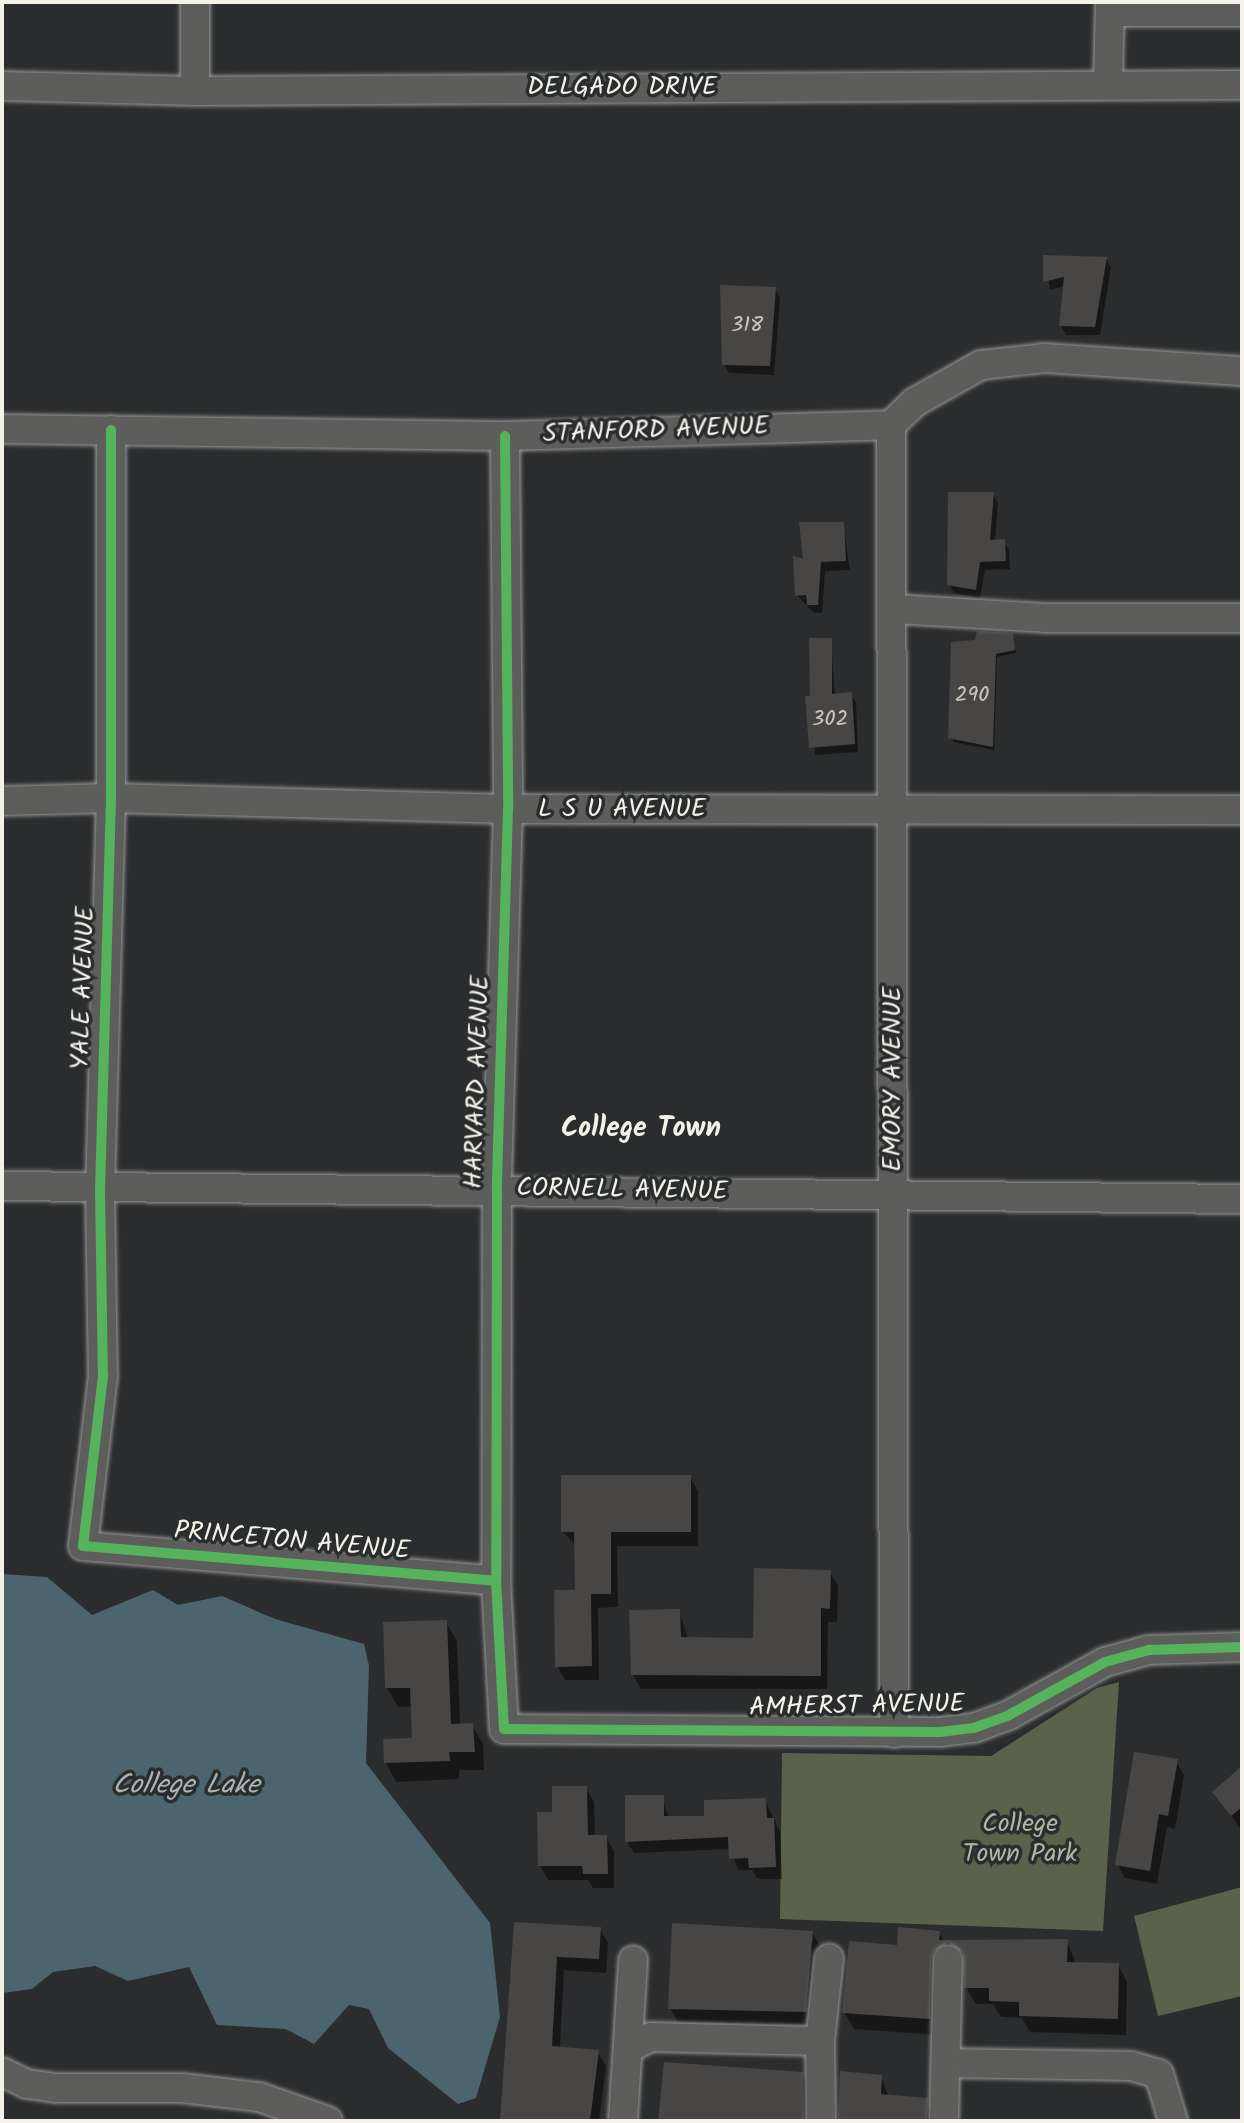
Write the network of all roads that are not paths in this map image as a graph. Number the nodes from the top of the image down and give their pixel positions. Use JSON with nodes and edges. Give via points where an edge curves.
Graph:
{"nodes":[{"id":1,"x":195,"y":2,"type":"edge"},
{"id":2,"x":1110,"y":7,"type":"edge"},
{"id":3,"x":1242,"y":12,"type":"edge"},
{"id":4,"x":1108,"y":84,"type":"junction"},
{"id":5,"x":1242,"y":85,"type":"edge"},
{"id":6,"x":2,"y":86,"type":"edge"},
{"id":7,"x":195,"y":91,"type":"junction"},
{"id":8,"x":1242,"y":371,"type":"edge"},
{"id":9,"x":891,"y":425,"type":"junction"},
{"id":10,"x":2,"y":429,"type":"edge"},
{"id":11,"x":111,"y":430,"type":"junction"},
{"id":12,"x":505,"y":436,"type":"junction"},
{"id":13,"x":895,"y":609,"type":"junction"},
{"id":14,"x":1242,"y":618,"type":"edge"},
{"id":15,"x":111,"y":798,"type":"junction"},
{"id":16,"x":2,"y":801,"type":"edge"},
{"id":17,"x":508,"y":809,"type":"junction"},
{"id":18,"x":1242,"y":810,"type":"edge"},
{"id":19,"x":894,"y":811,"type":"junction"},
{"id":20,"x":2,"y":1186,"type":"edge"},
{"id":21,"x":497,"y":1189,"type":"junction"},
{"id":22,"x":100,"y":1191,"type":"junction"},
{"id":23,"x":895,"y":1197,"type":"junction"},
{"id":24,"x":1242,"y":1199,"type":"edge"},
{"id":25,"x":83,"y":1546,"type":"joint"},
{"id":26,"x":496,"y":1581,"type":"junction"},
{"id":27,"x":1242,"y":1647,"type":"edge"},
{"id":28,"x":504,"y":1729,"type":"joint"},
{"id":29,"x":894,"y":1733,"type":"junction"},
{"id":30,"x":829,"y":1958,"type":"dead end"},
{"id":31,"x":633,"y":1960,"type":"dead end"},
{"id":32,"x":948,"y":1960,"type":"dead end"},
{"id":33,"x":820,"y":2041,"type":"junction"},
{"id":34,"x":631,"y":2047,"type":"junction"},
{"id":35,"x":946,"y":2063,"type":"junction"},
{"id":36,"x":2,"y":2072,"type":"edge"},
{"id":37,"x":944,"y":2119,"type":"edge"},
{"id":38,"x":328,"y":2121,"type":"edge"},
{"id":39,"x":623,"y":2121,"type":"edge"},
{"id":40,"x":821,"y":2121,"type":"edge"},
{"id":41,"x":1173,"y":2121,"type":"edge"}],
"edges":[{"from":1,"to":7,"type":"street"},
{"from":2,"to":3,"type":"street"},
{"from":2,"to":4,"type":"street"},
{"from":4,"to":5,"type":"street","name":"DELGADO DRIVE"},
{"from":4,"to":7,"type":"street","name":"DELGADO DRIVE"},
{"from":6,"to":7,"type":"street","name":"DELGADO DRIVE"},
{"from":8,"to":9,"type":"street","via":[[1044,358],[981,365],[915,402]]},
{"from":9,"to":12,"type":"street","name":"STANFORD AVENUE"},
{"from":9,"to":13,"type":"street","name":"EMORY AVENUE"},
{"from":10,"to":11,"type":"street","name":"STANFORD AVENUE"},
{"from":11,"to":12,"type":"street","name":"STANFORD AVENUE"},
{"from":11,"to":15,"type":"street","name":"YALE AVENUE"},
{"from":12,"to":17,"type":"street","name":"HARVARD AVENUE"},
{"from":13,"to":14,"type":"street","via":[[1045,618]]},
{"from":13,"to":19,"type":"street","name":"EMORY AVENUE"},
{"from":15,"to":16,"type":"street","name":"L S U AVENUE"},
{"from":15,"to":17,"type":"street","name":"L S U AVENUE"},
{"from":15,"to":22,"type":"street","name":"YALE AVENUE"},
{"from":17,"to":19,"type":"street","name":"L S U AVENUE"},
{"from":17,"to":21,"type":"street","name":"HARVARD AVENUE"},
{"from":18,"to":19,"type":"street","name":"L S U AVENUE"},
{"from":19,"to":23,"type":"street","name":"EMORY AVENUE"},
{"from":20,"to":22,"type":"street","name":"CORNELL AVENUE"},
{"from":21,"to":22,"type":"street","name":"CORNELL AVENUE"},
{"from":21,"to":23,"type":"street","name":"CORNELL AVENUE"},
{"from":21,"to":26,"type":"street","name":"HARVARD AVENUE"},
{"from":22,"to":25,"type":"street","name":"YALE AVENUE","via":[[103,1376]]},
{"from":23,"to":24,"type":"street","name":"CORNELL AVENUE"},
{"from":23,"to":29,"type":"street","name":"EMORY AVENUE"},
{"from":25,"to":26,"type":"street","name":"PRINCETON AVENUE"},
{"from":26,"to":28,"type":"street","name":"HARVARD AVENUE"},
{"from":27,"to":29,"type":"street","name":"AMHERST AVENUE","via":[[1149,1650],[1105,1662],[974,1728]]},
{"from":28,"to":29,"type":"street","name":"AMHERST AVENUE"},
{"from":30,"to":33,"type":"street"},
{"from":31,"to":34,"type":"street"},
{"from":32,"to":35,"type":"street"},
{"from":33,"to":34,"type":"street","via":[[651,2037]]},
{"from":33,"to":40,"type":"street"},
{"from":34,"to":39,"type":"street"},
{"from":35,"to":37,"type":"street"},
{"from":35,"to":41,"type":"street","via":[[1131,2066],[1159,2074]]},
{"from":36,"to":38,"type":"street","via":[[27,2084],[57,2088],[182,2088],[246,2095]]}]}
